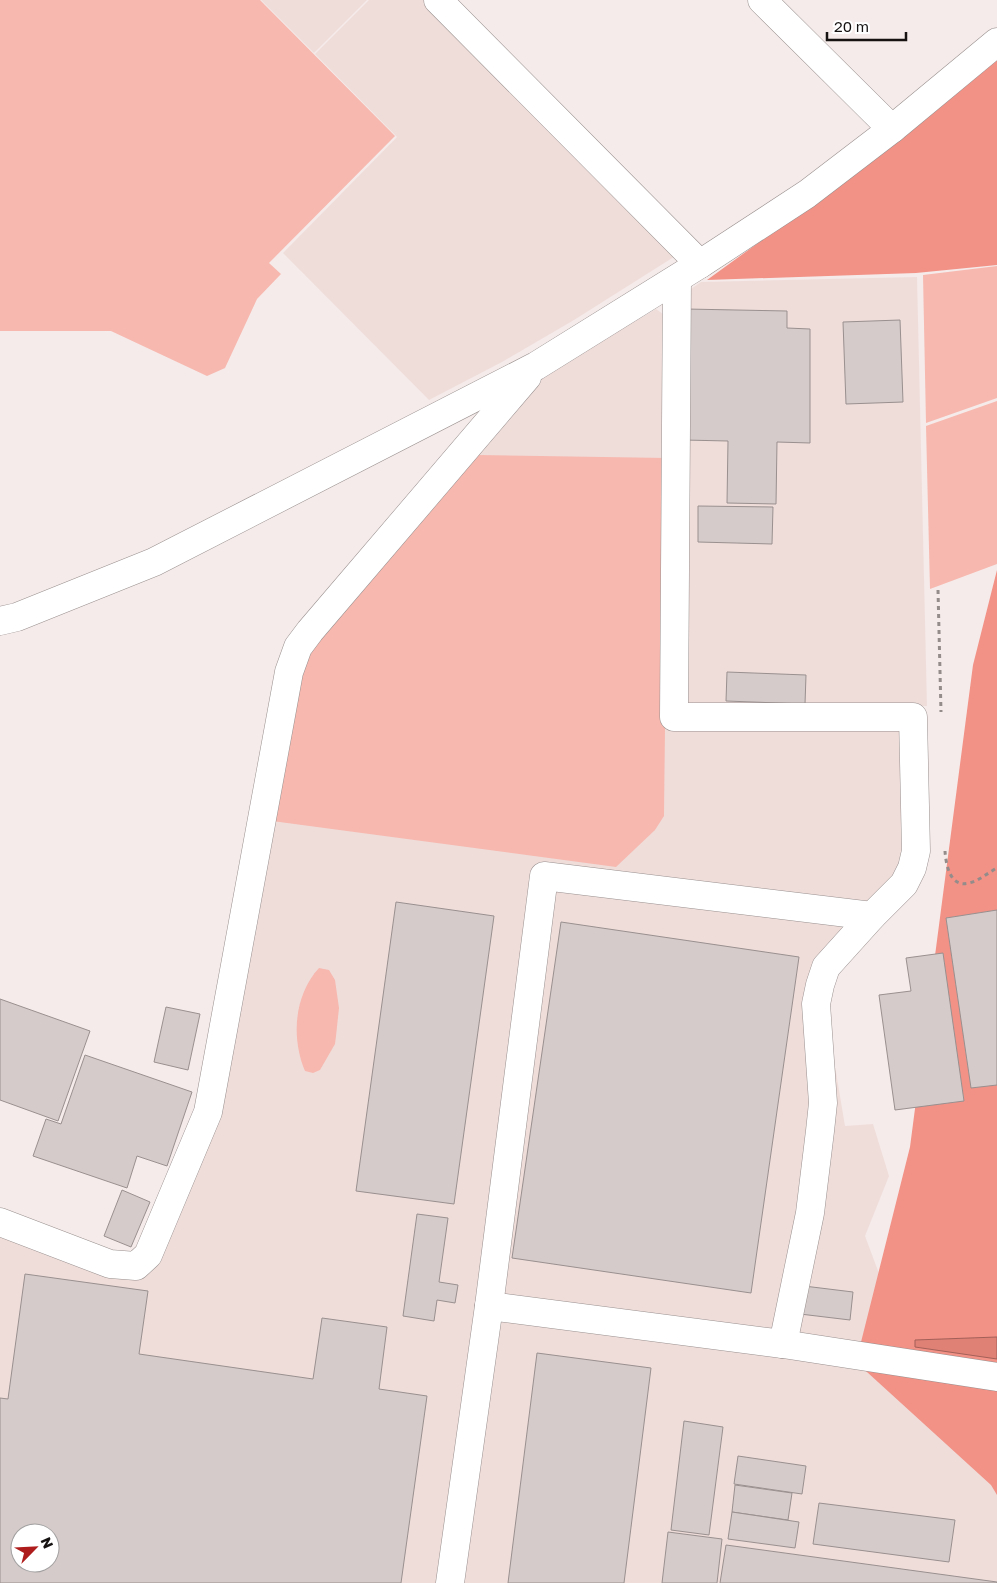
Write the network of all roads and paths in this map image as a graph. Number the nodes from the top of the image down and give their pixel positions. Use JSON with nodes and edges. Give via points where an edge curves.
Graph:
{"nodes":[{"id":1,"x":438,"y":0,"type":"edge"},
{"id":2,"x":762,"y":0,"type":"edge"},
{"id":3,"x":997,"y":42,"type":"edge"},
{"id":4,"x":892,"y":129,"type":"junction"},
{"id":5,"x":700,"y":264,"type":"junction"},
{"id":6,"x":677,"y":279,"type":"junction"},
{"id":7,"x":536,"y":366,"type":"junction"},
{"id":8,"x":938,"y":590,"type":"dead end"},
{"id":9,"x":0,"y":621,"type":"edge"},
{"id":10,"x":941,"y":717,"type":"dead end"},
{"id":11,"x":945,"y":844,"type":"dead end"},
{"id":12,"x":997,"y":868,"type":"edge"},
{"id":13,"x":872,"y":916,"type":"junction"},
{"id":14,"x":0,"y":1222,"type":"edge"},
{"id":15,"x":489,"y":1306,"type":"junction"},
{"id":16,"x":782,"y":1344,"type":"junction"},
{"id":17,"x":997,"y":1378,"type":"edge"},
{"id":18,"x":450,"y":1583,"type":"edge"}],
"edges":[{"from":1,"to":5,"type":"street"},
{"from":2,"to":4,"type":"street"},
{"from":3,"to":4,"type":"street"},
{"from":4,"to":5,"type":"street","via":[[807,194]]},
{"from":5,"to":6,"type":"street"},
{"from":6,"to":7,"type":"street"},
{"from":6,"to":13,"type":"street","via":[[674,717],[913,717],[916,851],[904,884]]},
{"from":7,"to":9,"type":"street","via":[[154,562]]},
{"from":7,"to":14,"type":"street","via":[[298,647],[289,672],[208,1112],[148,1255],[136,1266],[110,1264]]},
{"from":8,"to":10,"type":"path"},
{"from":11,"to":12,"type":"path","via":[[950,876],[958,882],[969,884]]},
{"from":13,"to":15,"type":"street","via":[[544,876]]},
{"from":13,"to":16,"type":"street","via":[[826,967],[816,1004],[822,1113],[810,1213]]},
{"from":15,"to":16,"type":"street"},
{"from":15,"to":18,"type":"street"},
{"from":16,"to":17,"type":"street"}]}
